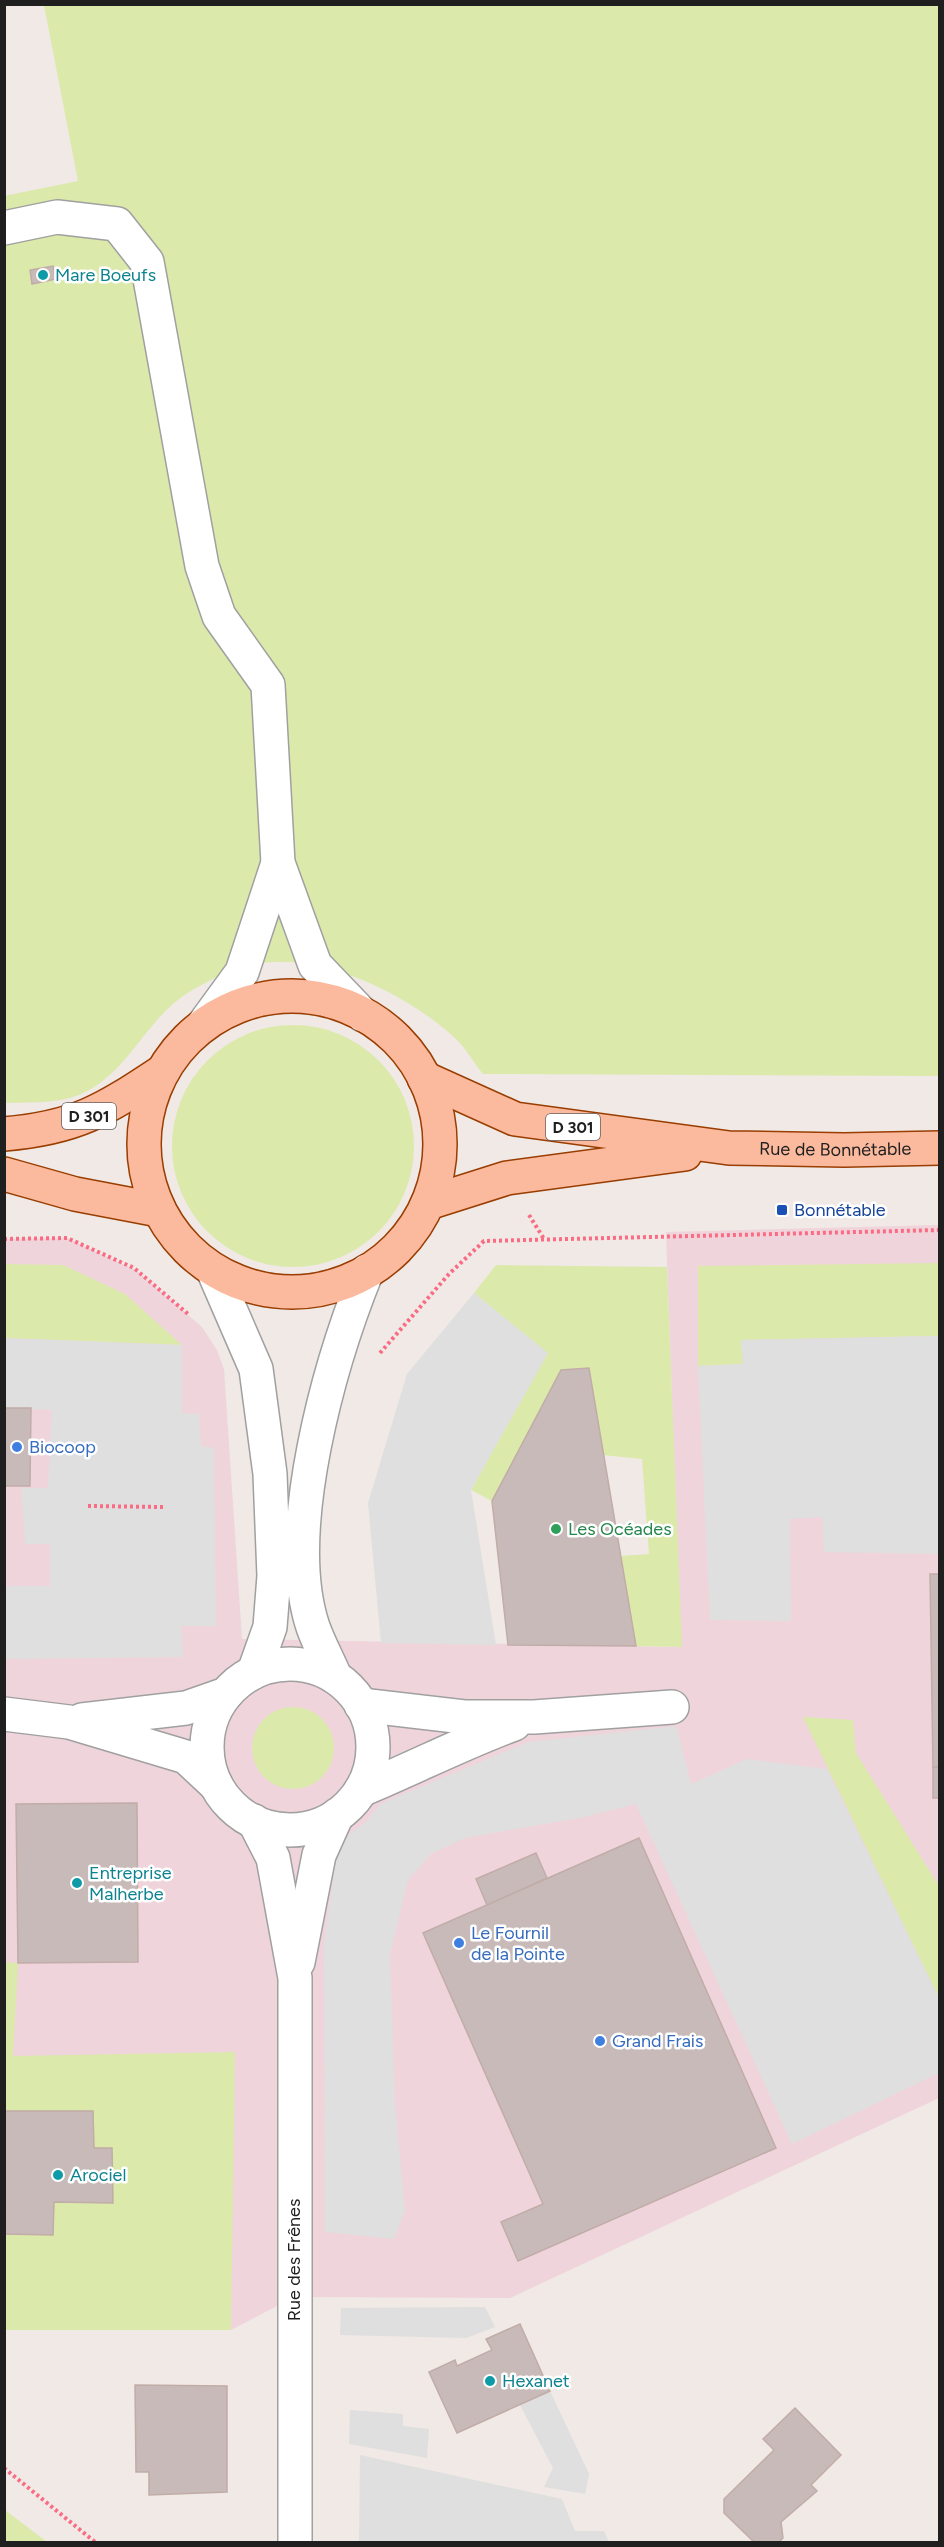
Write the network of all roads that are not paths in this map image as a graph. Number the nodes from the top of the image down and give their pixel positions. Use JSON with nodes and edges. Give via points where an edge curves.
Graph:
{"nodes":[{"id":1,"x":4,"y":228,"type":"edge"},
{"id":2,"x":278,"y":863,"type":"junction"},
{"id":3,"x":363,"y":1015,"type":"junction"},
{"id":4,"x":204,"y":1024,"type":"junction"},
{"id":5,"x":163,"y":1071,"type":"junction"},
{"id":6,"x":424,"y":1078,"type":"junction"},
{"id":7,"x":4,"y":1134,"type":"edge"},
{"id":8,"x":729,"y":1148,"type":"junction"},
{"id":9,"x":939,"y":1148,"type":"edge"},
{"id":10,"x":4,"y":1174,"type":"edge"},
{"id":11,"x":428,"y":1203,"type":"junction"},
{"id":12,"x":159,"y":1210,"type":"junction"},
{"id":13,"x":213,"y":1270,"type":"junction"},
{"id":14,"x":367,"y":1271,"type":"junction"},
{"id":15,"x":254,"y":1672,"type":"junction"},
{"id":16,"x":335,"y":1677,"type":"junction"},
{"id":17,"x":226,"y":1694,"type":"junction"},
{"id":18,"x":361,"y":1705,"type":"junction"},
{"id":19,"x":672,"y":1707,"type":"dead end"},
{"id":20,"x":4,"y":1714,"type":"edge"},
{"id":21,"x":534,"y":1717,"type":"junction"},
{"id":22,"x":69,"y":1722,"type":"junction"},
{"id":23,"x":216,"y":1785,"type":"junction"},
{"id":24,"x":361,"y":1790,"type":"junction"},
{"id":25,"x":337,"y":1815,"type":"junction"},
{"id":26,"x":254,"y":1821,"type":"junction"},
{"id":27,"x":295,"y":1978,"type":"junction"},
{"id":28,"x":295,"y":2542,"type":"edge"}],
"edges":[{"from":1,"to":2,"type":"street","via":[[57,217],[117,224],[147,262],[202,566],[219,616],[268,686]]},
{"from":2,"to":3,"type":"street","via":[[315,965]]},
{"from":2,"to":4,"type":"street","via":[[242,972]]},
{"from":3,"to":4,"type":"main road","via":[[327,1000],[289,996],[243,1004]]},
{"from":3,"to":6,"type":"main road","via":[[399,1043]]},
{"from":4,"to":5,"type":"main road","via":[[176,1050]]},
{"from":5,"to":7,"type":"main road","number":"D 301","via":[[103,1110],[71,1124]]},
{"from":5,"to":12,"type":"main road","via":[[151,1096],[143,1137],[147,1176]]},
{"from":6,"to":8,"type":"main road","number":"D 301","via":[[515,1119]]},
{"from":6,"to":11,"type":"main road","via":[[436,1113],[440,1146]]},
{"from":8,"to":9,"type":"main road","name":"Rue de Bonnétable","number":"D 301"},
{"from":8,"to":11,"type":"main road","number":"D 301","via":[[507,1178]]},
{"from":10,"to":12,"type":"main road","via":[[75,1194]]},
{"from":11,"to":14,"type":"main road","via":[[405,1240]]},
{"from":12,"to":13,"type":"main road","via":[[188,1249]]},
{"from":13,"to":14,"type":"main road","via":[[254,1287],[292,1292],[339,1285]]},
{"from":13,"to":15,"type":"street","via":[[256,1369],[270,1474],[274,1576],[270,1627]]},
{"from":14,"to":16,"type":"street","via":[[330,1374],[303,1537],[305,1582],[313,1626]]},
{"from":15,"to":16,"type":"street","via":[[292,1664],[320,1669]]},
{"from":15,"to":17,"type":"street"},
{"from":16,"to":18,"type":"street"},
{"from":17,"to":22,"type":"street","via":[[186,1708]]},
{"from":17,"to":23,"type":"street","via":[[213,1716],[208,1736],[208,1763]]},
{"from":18,"to":21,"type":"street","via":[[464,1717]]},
{"from":18,"to":24,"type":"street","via":[[373,1744]]},
{"from":19,"to":21,"type":"street"},
{"from":20,"to":22,"type":"street"},
{"from":21,"to":24,"type":"street","via":[[474,1739]]},
{"from":22,"to":23,"type":"street","via":[[186,1757]]},
{"from":23,"to":26,"type":"street","via":[[236,1810]]},
{"from":24,"to":25,"type":"street"},
{"from":25,"to":26,"type":"street","via":[[295,1830]]},
{"from":25,"to":27,"type":"street","name":"Rue des Frênes","via":[[319,1855]]},
{"from":26,"to":27,"type":"street","name":"Rue des Frênes","via":[[273,1858]]},
{"from":27,"to":28,"type":"street","name":"Rue des Frênes"}]}
